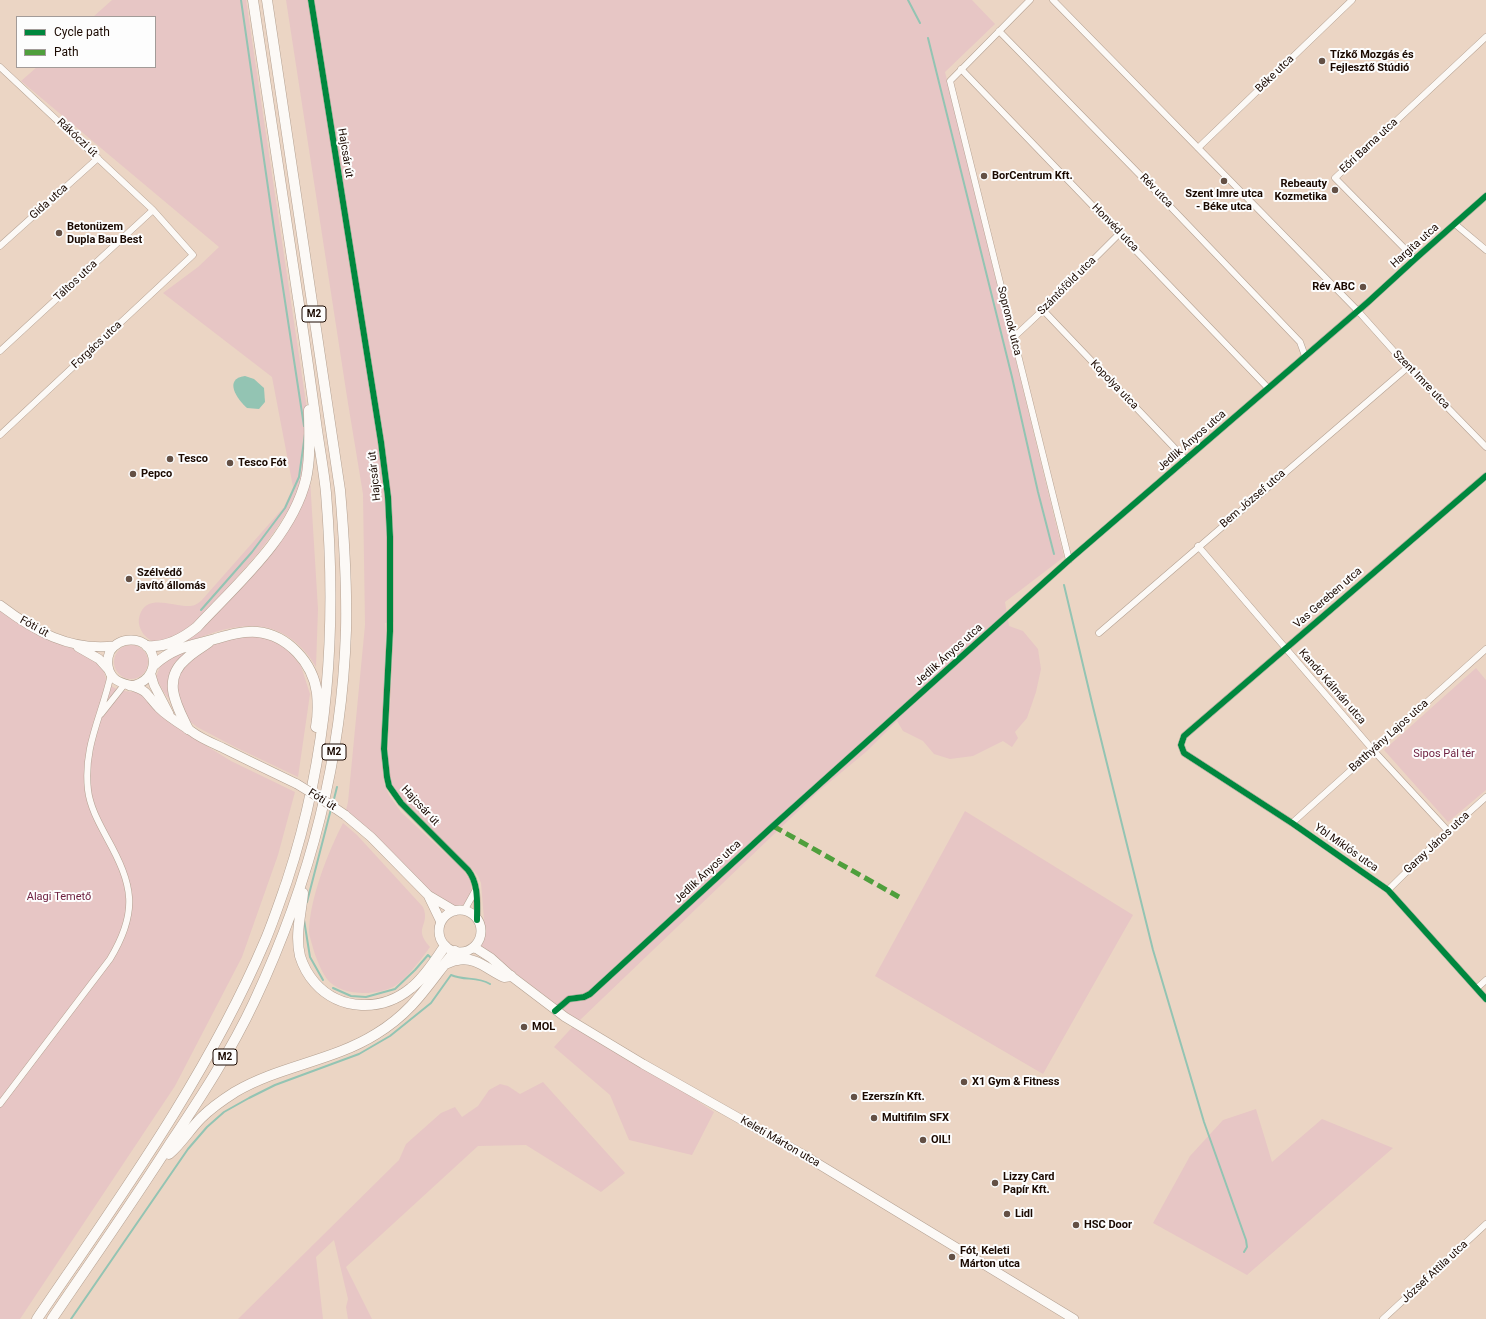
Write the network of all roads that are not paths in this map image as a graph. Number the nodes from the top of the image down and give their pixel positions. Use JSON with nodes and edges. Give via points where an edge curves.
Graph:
{"nodes":[{"id":1,"x":253,"y":0,"type":"edge"},
{"id":2,"x":267,"y":0,"type":"edge"},
{"id":3,"x":311,"y":0,"type":"edge"},
{"id":4,"x":1030,"y":0,"type":"edge"},
{"id":5,"x":1053,"y":0,"type":"edge"},
{"id":6,"x":1352,"y":0,"type":"edge"},
{"id":7,"x":999,"y":31,"type":"junction"},
{"id":8,"x":1486,"y":37,"type":"edge"},
{"id":9,"x":0,"y":67,"type":"edge"},
{"id":10,"x":961,"y":69,"type":"junction"},
{"id":11,"x":1198,"y":148,"type":"junction"},
{"id":12,"x":98,"y":158,"type":"junction"},
{"id":13,"x":1486,"y":196,"type":"edge"},
{"id":14,"x":153,"y":210,"type":"junction"},
{"id":15,"x":1455,"y":224,"type":"junction"},
{"id":16,"x":1120,"y":233,"type":"junction"},
{"id":17,"x":0,"y":246,"type":"edge"},
{"id":18,"x":1486,"y":250,"type":"edge"},
{"id":19,"x":193,"y":255,"type":"joint"},
{"id":20,"x":1415,"y":259,"type":"junction"},
{"id":21,"x":1043,"y":310,"type":"junction"},
{"id":22,"x":1358,"y":311,"type":"junction"},
{"id":23,"x":1013,"y":338,"type":"junction"},
{"id":24,"x":0,"y":351,"type":"edge"},
{"id":25,"x":307,"y":356,"type":"junction"},
{"id":26,"x":1305,"y":356,"type":"junction"},
{"id":27,"x":1408,"y":367,"type":"junction"},
{"id":28,"x":1268,"y":388,"type":"junction"},
{"id":29,"x":0,"y":435,"type":"edge"},
{"id":30,"x":1486,"y":447,"type":"edge"},
{"id":31,"x":1186,"y":460,"type":"junction"},
{"id":32,"x":1486,"y":476,"type":"edge"},
{"id":33,"x":1198,"y":546,"type":"junction"},
{"id":34,"x":1068,"y":560,"type":"junction"},
{"id":35,"x":0,"y":605,"type":"edge"},
{"id":36,"x":1099,"y":633,"type":"dead end"},
{"id":37,"x":214,"y":639,"type":"junction"},
{"id":38,"x":72,"y":643,"type":"junction"},
{"id":39,"x":114,"y":646,"type":"junction"},
{"id":40,"x":146,"y":646,"type":"junction"},
{"id":41,"x":1285,"y":648,"type":"junction"},
{"id":42,"x":1486,"y":649,"type":"edge"},
{"id":43,"x":152,"y":670,"type":"junction"},
{"id":44,"x":110,"y":672,"type":"junction"},
{"id":45,"x":127,"y":685,"type":"junction"},
{"id":46,"x":99,"y":717,"type":"junction"},
{"id":47,"x":171,"y":717,"type":"junction"},
{"id":48,"x":188,"y":729,"type":"junction"},
{"id":49,"x":1184,"y":736,"type":"joint"},
{"id":50,"x":1373,"y":750,"type":"junction"},
{"id":51,"x":318,"y":755,"type":"junction"},
{"id":52,"x":1486,"y":798,"type":"edge"},
{"id":53,"x":1292,"y":823,"type":"junction"},
{"id":54,"x":1448,"y":830,"type":"junction"},
{"id":55,"x":306,"y":872,"type":"junction"},
{"id":56,"x":476,"y":889,"type":"junction"},
{"id":57,"x":1388,"y":890,"type":"junction"},
{"id":58,"x":428,"y":895,"type":"junction"},
{"id":59,"x":459,"y":911,"type":"junction"},
{"id":60,"x":477,"y":920,"type":"junction"},
{"id":61,"x":441,"y":922,"type":"junction"},
{"id":62,"x":475,"y":944,"type":"junction"},
{"id":63,"x":445,"y":946,"type":"junction"},
{"id":64,"x":455,"y":951,"type":"junction"},
{"id":65,"x":445,"y":964,"type":"junction"},
{"id":66,"x":511,"y":976,"type":"junction"},
{"id":67,"x":1486,"y":980,"type":"edge"},
{"id":68,"x":1477,"y":988,"type":"junction"},
{"id":69,"x":1486,"y":999,"type":"edge"},
{"id":70,"x":556,"y":1011,"type":"junction"},
{"id":71,"x":0,"y":1104,"type":"edge"},
{"id":72,"x":156,"y":1166,"type":"junction"},
{"id":73,"x":1486,"y":1224,"type":"edge"},
{"id":74,"x":37,"y":1319,"type":"edge"},
{"id":75,"x":52,"y":1319,"type":"edge"},
{"id":76,"x":1074,"y":1319,"type":"edge"},
{"id":77,"x":1383,"y":1319,"type":"edge"}],
"edges":[{"from":1,"to":25,"type":"highway","number":"M2"},
{"from":2,"to":55,"type":"highway","number":"M2","via":[[339,482],[344,540],[346,630],[339,714],[322,813]]},
{"from":3,"to":56,"type":"street","name":"Hajcsár út","via":[[388,497],[390,631],[384,749],[386,777],[401,803],[471,873]]},
{"from":4,"to":7,"type":"street"},
{"from":5,"to":11,"type":"street"},
{"from":6,"to":11,"type":"street","name":"Béke utca"},
{"from":7,"to":10,"type":"street"},
{"from":7,"to":26,"type":"street","name":"Rév utca","via":[[1300,342]]},
{"from":8,"to":20,"type":"street","name":"Eőri Barna utca","via":[[1335,178]]},
{"from":9,"to":12,"type":"street","name":"Rákóczi út"},
{"from":10,"to":16,"type":"street","name":"Honvéd utca"},
{"from":10,"to":23,"type":"street","name":"Sopronok utca","via":[[950,81]]},
{"from":11,"to":22,"type":"street"},
{"from":12,"to":14,"type":"street","name":"Rákóczi út"},
{"from":12,"to":17,"type":"street","name":"Gida utca"},
{"from":13,"to":15,"type":"street","name":"Hargita utca"},
{"from":14,"to":19,"type":"street","name":"Rákóczi út"},
{"from":14,"to":24,"type":"street","name":"Táltos utca"},
{"from":15,"to":18,"type":"street"},
{"from":15,"to":20,"type":"street","name":"Hargita utca"},
{"from":16,"to":21,"type":"street","name":"Szántóföld utca"},
{"from":16,"to":28,"type":"street","name":"Honvéd utca"},
{"from":19,"to":29,"type":"street","name":"Forgács utca"},
{"from":20,"to":22,"type":"street","name":"Hargita utca"},
{"from":21,"to":23,"type":"street","name":"Szántóföld utca"},
{"from":21,"to":31,"type":"street","name":"Kopolya utca"},
{"from":22,"to":26,"type":"street","name":"Jedlik Ányos utca"},
{"from":22,"to":27,"type":"street","name":"Szent Imre utca"},
{"from":23,"to":34,"type":"street","name":"Sopronok utca"},
{"from":25,"to":40,"type":"highway","via":[[309,454],[303,490],[292,515],[263,556],[197,627],[172,643],[156,647]]},
{"from":25,"to":51,"type":"highway","number":"M2","via":[[326,490],[331,591],[327,688]]},
{"from":26,"to":28,"type":"street","name":"Jedlik Ányos utca"},
{"from":27,"to":30,"type":"street","name":"Szent Imre utca"},
{"from":27,"to":33,"type":"street","name":"Bem József utca"},
{"from":28,"to":31,"type":"street","name":"Jedlik Ányos utca"},
{"from":31,"to":34,"type":"street","name":"Jedlik Ányos utca"},
{"from":32,"to":41,"type":"street","name":"Vas Gereben utca"},
{"from":33,"to":36,"type":"street","name":"Bem József utca"},
{"from":33,"to":41,"type":"street","name":"Kandó Kálmán utca"},
{"from":34,"to":70,"type":"street","name":"Jedlik Ányos utca","via":[[590,994],[584,998],[569,999]]},
{"from":35,"to":38,"type":"main road","name":"Fóti út","via":[[24,623],[52,637]]},
{"from":37,"to":43,"type":"highway","via":[[171,652]]},
{"from":37,"to":48,"type":"highway","via":[[185,659],[174,678],[173,696]]},
{"from":37,"to":51,"type":"highway","via":[[237,633],[258,632],[284,641],[298,653],[312,675],[317,694],[315,734]]},
{"from":38,"to":39,"type":"main road","via":[[97,648]]},
{"from":38,"to":44,"type":"main road","via":[[99,659]]},
{"from":39,"to":40,"type":"main road","via":[[119,642],[132,640]]},
{"from":39,"to":44,"type":"main road","via":[[108,657]]},
{"from":40,"to":43,"type":"main road","via":[[152,654]]},
{"from":41,"to":49,"type":"street","name":"Vas Gereben utca"},
{"from":41,"to":50,"type":"street","name":"Kandó Kálmán utca"},
{"from":42,"to":50,"type":"street","name":"Batthyány Lajos utca"},
{"from":43,"to":45,"type":"main road","via":[[142,683]]},
{"from":43,"to":47,"type":"main road","via":[[154,685]]},
{"from":44,"to":45,"type":"main road","via":[[117,682]]},
{"from":44,"to":46,"type":"street"},
{"from":45,"to":46,"type":"street"},
{"from":45,"to":47,"type":"main road","name":"Fóti út","via":[[144,691]]},
{"from":46,"to":71,"type":"street","via":[[89,750],[88,791],[98,820],[123,868],[129,896],[128,917],[122,937],[110,960]]},
{"from":47,"to":48,"type":"main road","name":"Fóti út"},
{"from":48,"to":58,"type":"main road","name":"Fóti út","bridge":true,"via":[[297,784],[345,815],[372,837]]},
{"from":49,"to":53,"type":"street","name":"Ybl Miklós utca","via":[[1181,745],[1184,753]]},
{"from":50,"to":53,"type":"street","name":"Batthyány Lajos utca"},
{"from":50,"to":54,"type":"street"},
{"from":51,"to":74,"type":"highway","number":"M2","via":[[308,807],[292,866],[266,938],[239,998],[209,1056],[168,1124]]},
{"from":52,"to":54,"type":"street","name":"Garay János utca"},
{"from":53,"to":57,"type":"street","name":"Ybl Miklós utca"},
{"from":54,"to":57,"type":"street","name":"Garay János utca"},
{"from":55,"to":63,"type":"highway","via":[[299,918],[300,957],[310,977],[328,994],[339,1000],[359,1005],[374,1005],[396,998],[420,979]]},
{"from":55,"to":72,"type":"highway","number":"M2","via":[[254,1003],[222,1062]]},
{"from":56,"to":59,"type":"street","via":[[472,899]]},
{"from":56,"to":60,"type":"street","name":"Hajcsár út"},
{"from":57,"to":68,"type":"street","name":"Ybl Miklós utca"},
{"from":58,"to":59,"type":"main road"},
{"from":58,"to":61,"type":"main road","name":"Fóti út"},
{"from":59,"to":60,"type":"main road","via":[[473,915]]},
{"from":59,"to":61,"type":"main road","via":[[446,916]]},
{"from":60,"to":62,"type":"main road","via":[[481,933]]},
{"from":61,"to":63,"type":"main road","via":[[439,933]]},
{"from":62,"to":64,"type":"main road","via":[[462,952]]},
{"from":62,"to":66,"type":"main road","name":"Keleti Márton utca"},
{"from":63,"to":64,"type":"main road"},
{"from":64,"to":65,"type":"highway"},
{"from":65,"to":66,"type":"highway","via":[[454,960],[470,959],[504,977]]},
{"from":65,"to":72,"type":"highway","via":[[409,1010],[388,1026],[348,1048],[235,1092],[201,1117],[174,1150]]},
{"from":66,"to":70,"type":"main road","name":"Keleti Márton utca"},
{"from":67,"to":68,"type":"street"},
{"from":68,"to":69,"type":"street","name":"Ybl Miklós utca"},
{"from":70,"to":76,"type":"main road","name":"Keleti Márton utca","via":[[643,1064],[802,1154]]},
{"from":72,"to":75,"type":"highway","number":"M2"},
{"from":73,"to":77,"type":"street","name":"József Attila utca"}]}
